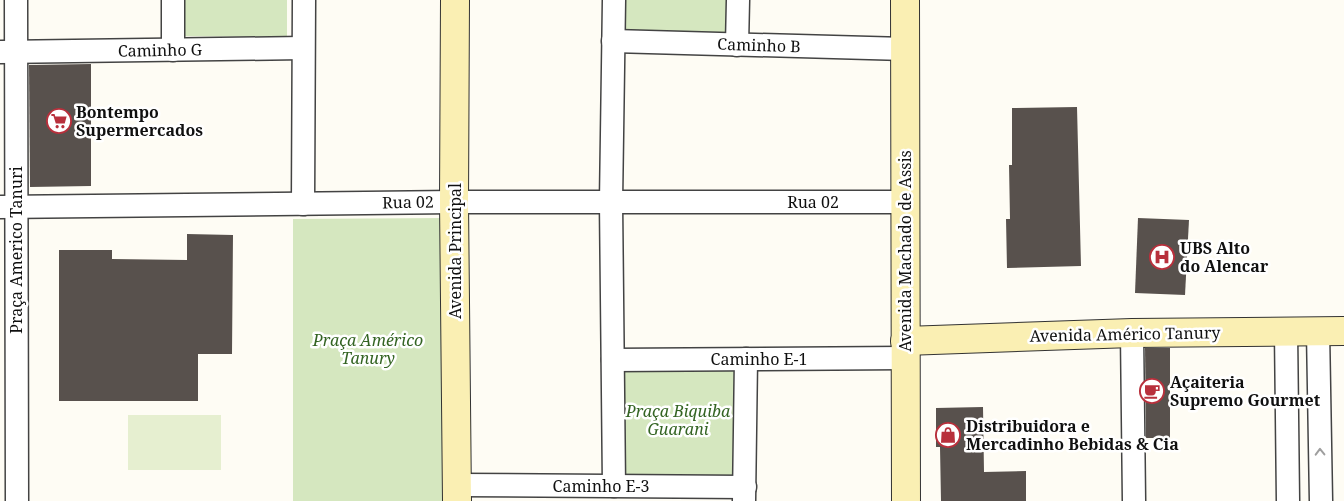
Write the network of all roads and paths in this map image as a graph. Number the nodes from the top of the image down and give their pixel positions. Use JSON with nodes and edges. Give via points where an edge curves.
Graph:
{"nodes":[{"id":1,"x":16,"y":0,"type":"edge"},
{"id":2,"x":173,"y":0,"type":"edge"},
{"id":3,"x":304,"y":0,"type":"edge"},
{"id":4,"x":456,"y":0,"type":"edge"},
{"id":5,"x":614,"y":0,"type":"edge"},
{"id":6,"x":738,"y":0,"type":"edge"},
{"id":7,"x":904,"y":0,"type":"edge"},
{"id":8,"x":614,"y":41,"type":"junction"},
{"id":9,"x":738,"y":45,"type":"junction"},
{"id":10,"x":303,"y":48,"type":"junction"},
{"id":11,"x":905,"y":49,"type":"junction"},
{"id":12,"x":173,"y":50,"type":"junction"},
{"id":13,"x":8,"y":52,"type":"edge"},
{"id":14,"x":454,"y":202,"type":"junction"},
{"id":15,"x":611,"y":202,"type":"junction"},
{"id":16,"x":905,"y":202,"type":"junction"},
{"id":17,"x":302,"y":204,"type":"junction"},
{"id":18,"x":8,"y":207,"type":"edge"},
{"id":19,"x":1286,"y":331,"type":"junction"},
{"id":20,"x":1331,"y":331,"type":"edge"},
{"id":21,"x":1132,"y":333,"type":"junction"},
{"id":22,"x":905,"y":350,"type":"junction"},
{"id":23,"x":8,"y":357,"type":"edge"},
{"id":24,"x":746,"y":359,"type":"junction"},
{"id":25,"x":612,"y":360,"type":"junction"},
{"id":26,"x":614,"y":486,"type":"junction"},
{"id":27,"x":457,"y":493,"type":"edge"},
{"id":28,"x":745,"y":494,"type":"edge"},
{"id":29,"x":17,"y":501,"type":"edge"},
{"id":30,"x":906,"y":501,"type":"edge"},
{"id":31,"x":1134,"y":501,"type":"edge"},
{"id":32,"x":1288,"y":501,"type":"edge"},
{"id":33,"x":1321,"y":501,"type":"edge"}],
"edges":[{"from":1,"to":13,"type":"street","name":"Praça Americo Tanuri"},
{"from":2,"to":12,"type":"street"},
{"from":3,"to":10,"type":"street"},
{"from":4,"to":14,"type":"street","name":"Avenida Principal"},
{"from":5,"to":8,"type":"street"},
{"from":6,"to":9,"type":"street"},
{"from":7,"to":11,"type":"street","name":"Avenida Machado de Assis"},
{"from":8,"to":9,"type":"street","name":"Caminho B"},
{"from":8,"to":15,"type":"street"},
{"from":9,"to":11,"type":"street","name":"Caminho B"},
{"from":10,"to":12,"type":"street","name":"Caminho G"},
{"from":10,"to":17,"type":"street"},
{"from":11,"to":16,"type":"street","name":"Avenida Machado de Assis"},
{"from":12,"to":13,"type":"street","name":"Caminho G"},
{"from":13,"to":18,"type":"street","name":"Praça Americo Tanuri"},
{"from":14,"to":15,"type":"street","name":"Rua 02"},
{"from":14,"to":17,"type":"street","name":"Rua 02"},
{"from":14,"to":27,"type":"street","name":"Avenida Principal"},
{"from":15,"to":16,"type":"street","name":"Rua 02"},
{"from":15,"to":25,"type":"street"},
{"from":16,"to":22,"type":"street","name":"Avenida Machado de Assis"},
{"from":17,"to":18,"type":"street","name":"Rua 02"},
{"from":18,"to":23,"type":"street","name":"Praça Americo Tanuri"},
{"from":19,"to":20,"type":"street","name":"Avenida Américo Tanury"},
{"from":19,"to":21,"type":"street","name":"Avenida Américo Tanury"},
{"from":19,"to":32,"type":"street"},
{"from":33,"to":20,"type":"street","one_way":true},
{"from":21,"to":22,"type":"street","name":"Avenida Américo Tanury"},
{"from":21,"to":31,"type":"street"},
{"from":22,"to":24,"type":"street","name":"Caminho E-1"},
{"from":22,"to":30,"type":"street","name":"Avenida Machado de Assis"},
{"from":23,"to":29,"type":"street","name":"Praça Americo Tanuri"},
{"from":24,"to":25,"type":"street","name":"Caminho E-1"},
{"from":24,"to":28,"type":"street"},
{"from":25,"to":26,"type":"street"},
{"from":26,"to":27,"type":"street","name":"Caminho E-3"},
{"from":26,"to":28,"type":"street","name":"Caminho E-3"}]}
